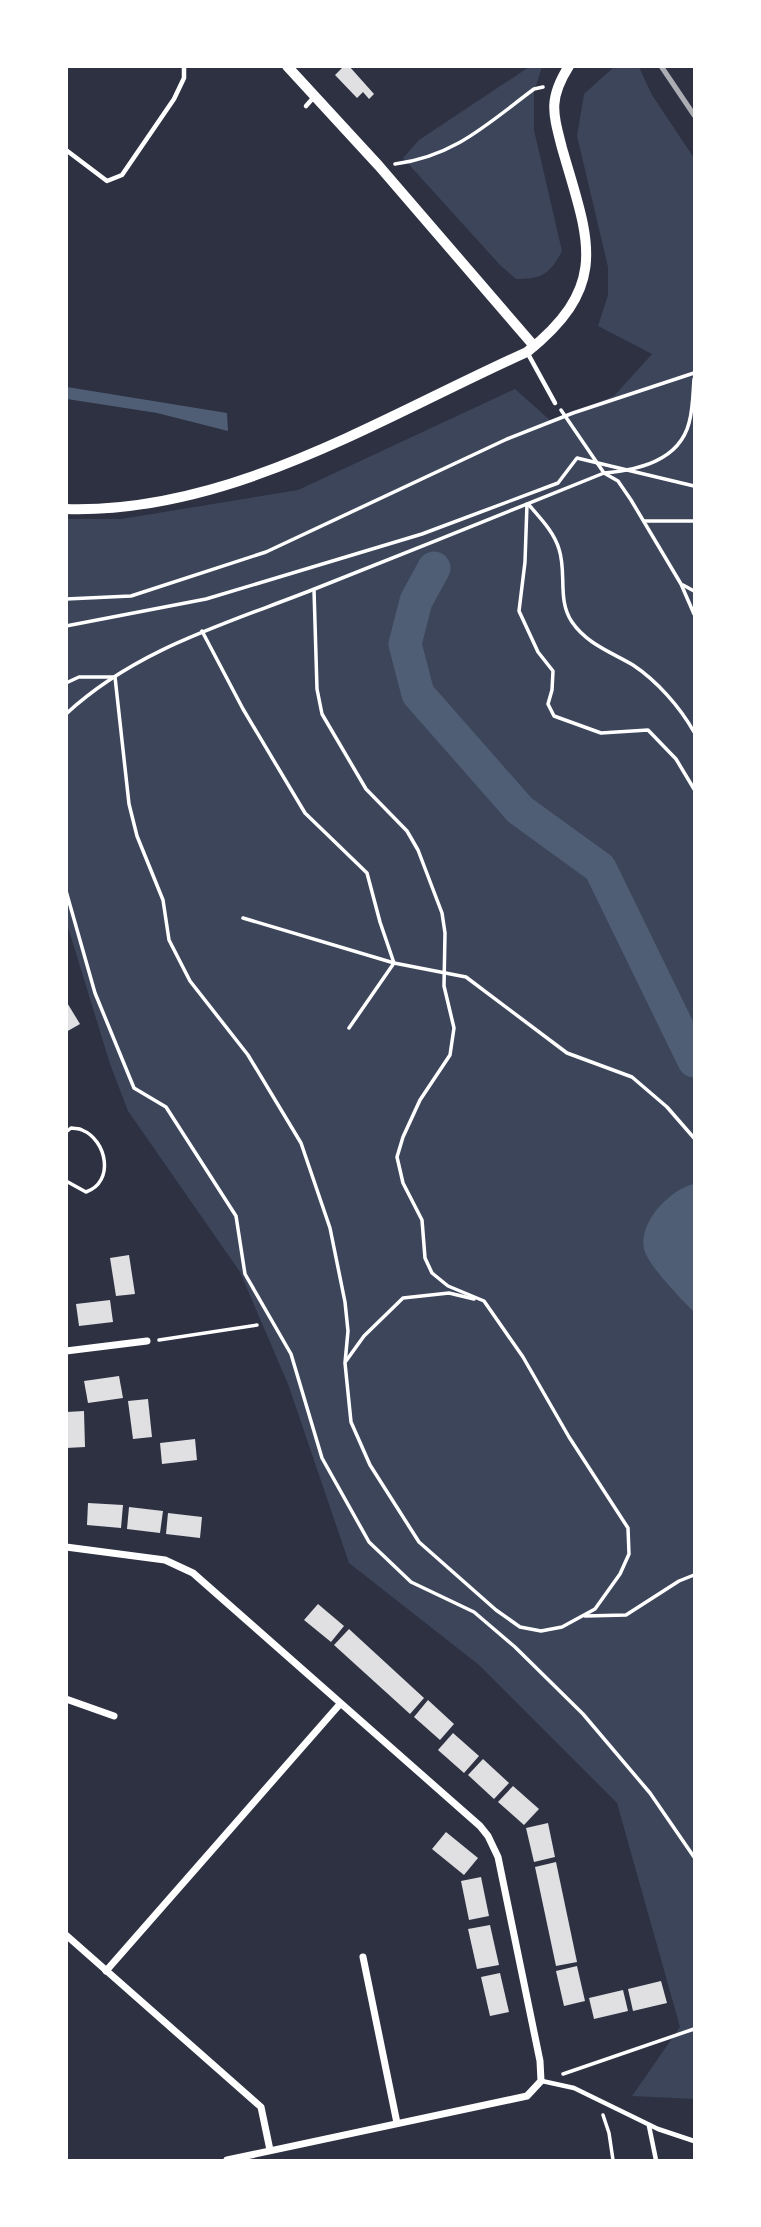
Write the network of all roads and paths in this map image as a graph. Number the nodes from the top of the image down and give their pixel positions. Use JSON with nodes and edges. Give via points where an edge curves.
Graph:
{"nodes":[{"id":1,"x":184,"y":66,"type":"edge"},
{"id":2,"x":287,"y":66,"type":"edge"},
{"id":3,"x":569,"y":66,"type":"edge"},
{"id":4,"x":558,"y":86,"type":"junction"},
{"id":5,"x":315,"y":96,"type":"junction"},
{"id":6,"x":306,"y":106,"type":"dead end"},
{"id":7,"x":66,"y":150,"type":"edge"},
{"id":8,"x":379,"y":166,"type":"junction"},
{"id":9,"x":531,"y":349,"type":"junction"},
{"id":10,"x":695,"y":376,"type":"edge"},
{"id":11,"x":555,"y":403,"type":"joint"},
{"id":12,"x":597,"y":463,"type":"junction"},
{"id":13,"x":631,"y":471,"type":"junction"},
{"id":14,"x":604,"y":473,"type":"junction"},
{"id":15,"x":695,"y":486,"type":"edge"},
{"id":16,"x":527,"y":504,"type":"junction"},
{"id":17,"x":66,"y":509,"type":"edge"},
{"id":18,"x":644,"y":521,"type":"junction"},
{"id":19,"x":695,"y":521,"type":"edge"},
{"id":20,"x":681,"y":584,"type":"junction"},
{"id":21,"x":314,"y":590,"type":"junction"},
{"id":22,"x":695,"y":591,"type":"edge"},
{"id":23,"x":66,"y":599,"type":"edge"},
{"id":24,"x":695,"y":614,"type":"edge"},
{"id":25,"x":66,"y":626,"type":"edge"},
{"id":26,"x":202,"y":631,"type":"junction"},
{"id":27,"x":115,"y":677,"type":"junction"},
{"id":28,"x":66,"y":682,"type":"edge"},
{"id":29,"x":66,"y":715,"type":"edge"},
{"id":30,"x":695,"y":732,"type":"edge"},
{"id":31,"x":695,"y":789,"type":"edge"},
{"id":32,"x":66,"y":891,"type":"edge"},
{"id":33,"x":243,"y":918,"type":"dead end"},
{"id":34,"x":394,"y":963,"type":"junction"},
{"id":35,"x":444,"y":972,"type":"junction"},
{"id":36,"x":349,"y":1028,"type":"dead end"},
{"id":37,"x":66,"y":1132,"type":"edge"},
{"id":38,"x":695,"y":1138,"type":"edge"},
{"id":39,"x":66,"y":1181,"type":"edge"},
{"id":40,"x":484,"y":1301,"type":"junction"},
{"id":41,"x":257,"y":1325,"type":"dead end"},
{"id":42,"x":147,"y":1341,"type":"joint"},
{"id":43,"x":66,"y":1351,"type":"edge"},
{"id":44,"x":345,"y":1363,"type":"junction"},
{"id":45,"x":66,"y":1547,"type":"edge"},
{"id":46,"x":695,"y":1576,"type":"edge"},
{"id":47,"x":583,"y":1616,"type":"junction"},
{"id":48,"x":66,"y":1699,"type":"edge"},
{"id":49,"x":340,"y":1704,"type":"junction"},
{"id":50,"x":114,"y":1716,"type":"dead end"},
{"id":51,"x":695,"y":1857,"type":"edge"},
{"id":52,"x":66,"y":1936,"type":"edge"},
{"id":53,"x":363,"y":1957,"type":"dead end"},
{"id":54,"x":106,"y":1971,"type":"junction"},
{"id":55,"x":695,"y":2029,"type":"edge"},
{"id":56,"x":541,"y":2081,"type":"junction"},
{"id":57,"x":597,"y":2100,"type":"junction"},
{"id":58,"x":397,"y":2123,"type":"junction"},
{"id":59,"x":649,"y":2125,"type":"junction"},
{"id":60,"x":695,"y":2141,"type":"edge"},
{"id":61,"x":270,"y":2150,"type":"junction"},
{"id":62,"x":227,"y":2161,"type":"edge"},
{"id":63,"x":613,"y":2161,"type":"edge"},
{"id":64,"x":656,"y":2161,"type":"edge"}],
"edges":[{"from":1,"to":7,"type":"lane","via":[[174,99],[122,175],[107,181],[98,177]]},
{"from":2,"to":5,"type":"street"},
{"from":3,"to":4,"type":"street"},
{"from":4,"to":8,"type":"path","via":[[534,89],[465,141],[430,158]]},
{"from":4,"to":9,"type":"street","via":[[553,99],[555,124],[584,224],[586,270],[575,302]]},
{"from":5,"to":6,"type":"lane"},
{"from":5,"to":8,"type":"street"},
{"from":8,"to":9,"type":"street"},
{"from":9,"to":11,"type":"lane"},
{"from":9,"to":17,"type":"street","via":[[357,433],[235,483],[137,506]]},
{"from":10,"to":13,"type":"path","via":[[682,440],[669,454]]},
{"from":10,"to":23,"type":"path","via":[[573,413],[507,439],[266,552],[131,596]]},
{"from":11,"to":12,"type":"path"},
{"from":12,"to":13,"type":"path"},
{"from":12,"to":14,"type":"path"},
{"from":12,"to":25,"type":"path","via":[[577,458],[558,483],[342,559],[206,599]]},
{"from":13,"to":14,"type":"path"},
{"from":13,"to":15,"type":"path"},
{"from":14,"to":16,"type":"path"},
{"from":14,"to":18,"type":"path","via":[[618,481]]},
{"from":16,"to":21,"type":"path"},
{"from":16,"to":30,"type":"path","via":[[552,532],[560,551],[562,594],[570,619],[584,638],[635,667],[666,693]]},
{"from":16,"to":31,"type":"path","via":[[519,611],[538,652],[553,671],[548,704],[554,716],[601,733],[648,730],[676,758]]},
{"from":18,"to":19,"type":"path"},
{"from":18,"to":20,"type":"path"},
{"from":20,"to":22,"type":"path"},
{"from":20,"to":24,"type":"path"},
{"from":21,"to":26,"type":"path"},
{"from":21,"to":35,"type":"path","via":[[317,689],[323,715],[366,789],[407,831],[418,850],[442,913]]},
{"from":26,"to":27,"type":"path"},
{"from":26,"to":34,"type":"path","via":[[305,813],[368,873]]},
{"from":27,"to":28,"type":"path","via":[[79,677]]},
{"from":27,"to":29,"type":"path"},
{"from":27,"to":44,"type":"path","via":[[129,804],[163,900],[169,940],[190,981],[248,1055],[301,1143],[330,1228],[345,1302]]},
{"from":32,"to":51,"type":"path","via":[[94,993],[134,1088],[166,1107],[236,1216],[245,1274],[291,1354],[322,1458],[369,1542],[411,1582],[474,1612],[525,1657],[583,1714],[650,1793]]},
{"from":33,"to":34,"type":"path"},
{"from":34,"to":35,"type":"path"},
{"from":34,"to":36,"type":"path"},
{"from":35,"to":38,"type":"path","via":[[466,977],[568,1053],[632,1077]]},
{"from":35,"to":40,"type":"path","via":[[454,1028],[450,1055],[419,1100],[397,1157],[402,1183],[422,1220],[425,1258],[432,1273],[448,1286]]},
{"from":37,"to":39,"type":"path","via":[[84,1130],[102,1153],[106,1167],[102,1182],[86,1192]]},
{"from":40,"to":44,"type":"path","via":[[449,1293],[403,1298],[364,1336]]},
{"from":40,"to":47,"type":"path","via":[[628,1528],[629,1554],[620,1574],[595,1609]]},
{"from":41,"to":42,"type":"path"},
{"from":42,"to":43,"type":"street"},
{"from":44,"to":47,"type":"path","via":[[351,1422],[370,1465],[419,1542],[520,1627],[562,1627]]},
{"from":45,"to":49,"type":"street","via":[[165,1560],[193,1573]]},
{"from":46,"to":47,"type":"path","via":[[679,1581],[626,1615]]},
{"from":48,"to":50,"type":"street"},
{"from":49,"to":54,"type":"street"},
{"from":49,"to":56,"type":"street","via":[[488,1836],[501,1869]]},
{"from":52,"to":54,"type":"street"},
{"from":53,"to":58,"type":"street"},
{"from":54,"to":61,"type":"street","via":[[261,2106]]},
{"from":55,"to":56,"type":"path"},
{"from":56,"to":57,"type":"lane","via":[[574,2088]]},
{"from":56,"to":58,"type":"street","via":[[527,2096]]},
{"from":57,"to":59,"type":"lane"},
{"from":57,"to":63,"type":"path"},
{"from":58,"to":61,"type":"street"},
{"from":59,"to":60,"type":"lane"},
{"from":59,"to":64,"type":"lane"},
{"from":61,"to":62,"type":"street"}]}
